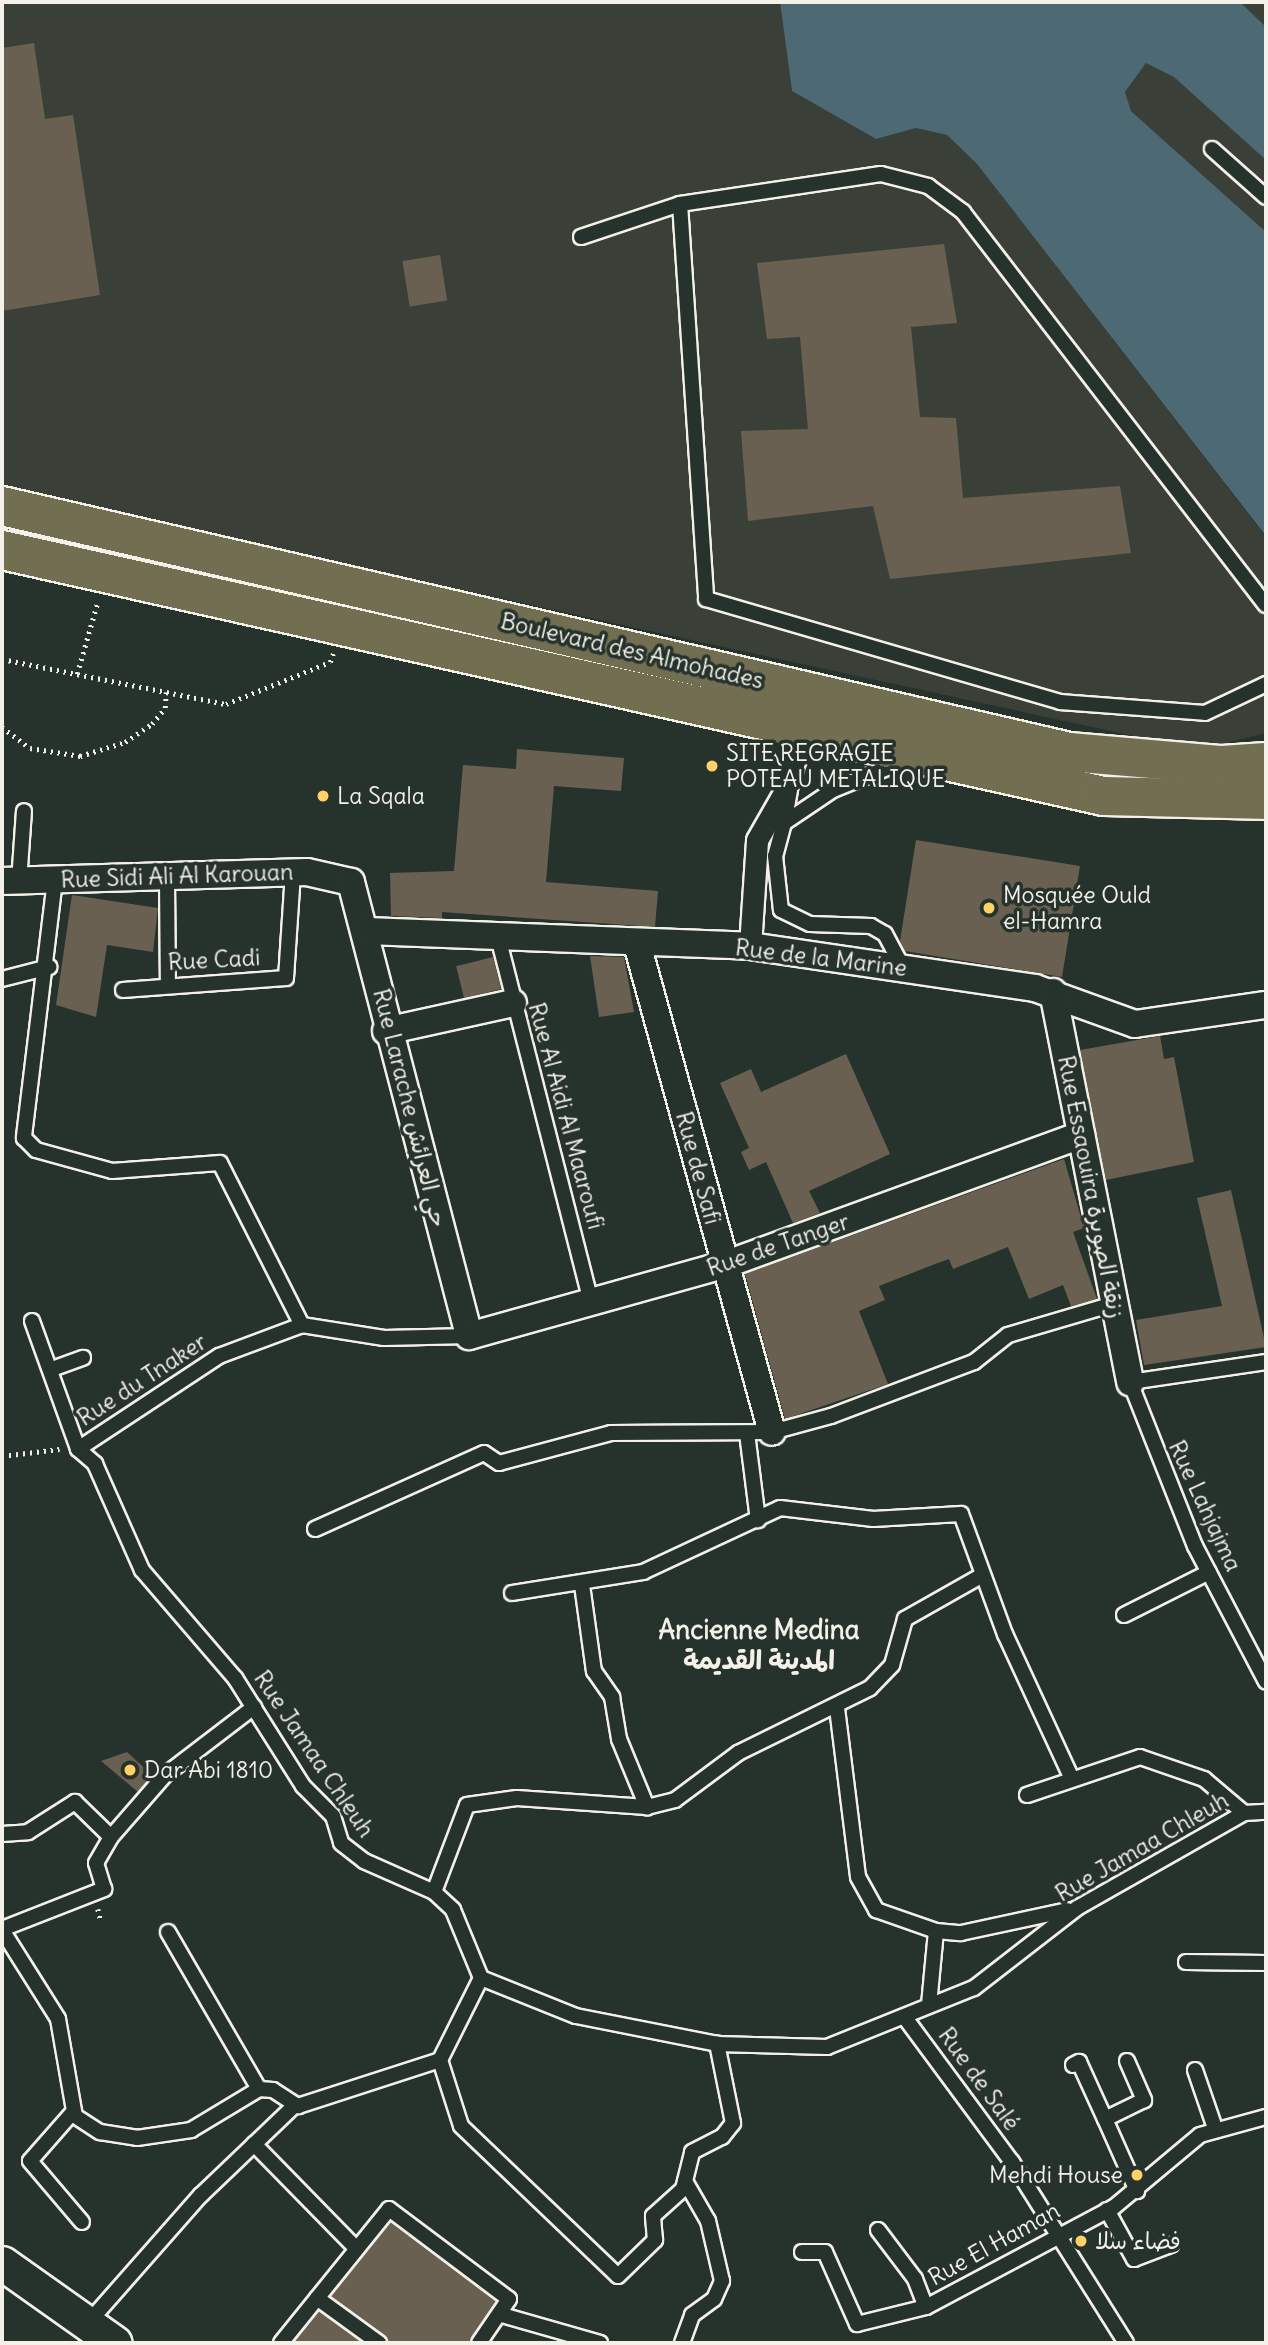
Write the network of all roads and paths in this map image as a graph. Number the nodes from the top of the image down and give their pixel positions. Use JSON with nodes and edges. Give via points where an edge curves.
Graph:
{"nodes":[{"id":1,"x":1212,"y":149,"type":"dead end"},
{"id":2,"x":1266,"y":197,"type":"edge"},
{"id":3,"x":680,"y":204,"type":"junction"},
{"id":4,"x":581,"y":237,"type":"dead end"},
{"id":5,"x":2,"y":506,"type":"edge"},
{"id":6,"x":2,"y":550,"type":"edge"},
{"id":7,"x":209,"y":554,"type":"junction"},
{"id":8,"x":106,"y":573,"type":"junction"},
{"id":9,"x":203,"y":594,"type":"junction"},
{"id":10,"x":1266,"y":605,"type":"edge"},
{"id":11,"x":343,"y":626,"type":"junction"},
{"id":12,"x":2,"y":659,"type":"edge"},
{"id":13,"x":78,"y":674,"type":"junction"},
{"id":14,"x":1266,"y":684,"type":"edge"},
{"id":15,"x":166,"y":692,"type":"junction"},
{"id":16,"x":2,"y":727,"type":"edge"},
{"id":17,"x":786,"y":729,"type":"junction"},
{"id":18,"x":924,"y":758,"type":"junction"},
{"id":19,"x":1266,"y":762,"type":"edge"},
{"id":20,"x":792,"y":769,"type":"junction"},
{"id":21,"x":1266,"y":800,"type":"edge"},
{"id":22,"x":24,"y":811,"type":"dead end"},
{"id":23,"x":784,"y":823,"type":"junction"},
{"id":24,"x":293,"y":872,"type":"junction"},
{"id":25,"x":167,"y":879,"type":"junction"},
{"id":26,"x":55,"y":880,"type":"junction"},
{"id":27,"x":10,"y":881,"type":"edge"},
{"id":28,"x":351,"y":881,"type":"joint"},
{"id":29,"x":367,"y":931,"type":"junction"},
{"id":30,"x":498,"y":937,"type":"junction"},
{"id":31,"x":637,"y":944,"type":"junction"},
{"id":32,"x":750,"y":946,"type":"junction"},
{"id":33,"x":49,"y":967,"type":"junction"},
{"id":34,"x":904,"y":969,"type":"junction"},
{"id":35,"x":2,"y":979,"type":"edge"},
{"id":36,"x":168,"y":984,"type":"junction"},
{"id":37,"x":123,"y":990,"type":"dead end"},
{"id":38,"x":1053,"y":992,"type":"junction"},
{"id":39,"x":513,"y":1003,"type":"junction"},
{"id":40,"x":1266,"y":1005,"type":"edge"},
{"id":41,"x":386,"y":1031,"type":"junction"},
{"id":42,"x":1081,"y":1135,"type":"junction"},
{"id":43,"x":724,"y":1265,"type":"junction"},
{"id":44,"x":1113,"y":1304,"type":"junction"},
{"id":45,"x":592,"y":1305,"type":"junction"},
{"id":46,"x":32,"y":1321,"type":"dead end"},
{"id":47,"x":302,"y":1325,"type":"junction"},
{"id":48,"x":469,"y":1336,"type":"junction"},
{"id":49,"x":83,"y":1358,"type":"dead end"},
{"id":50,"x":1266,"y":1362,"type":"edge"},
{"id":51,"x":52,"y":1369,"type":"junction"},
{"id":52,"x":1130,"y":1382,"type":"junction"},
{"id":53,"x":760,"y":1433,"type":"junction"},
{"id":54,"x":78,"y":1449,"type":"junction"},
{"id":55,"x":2,"y":1456,"type":"edge"},
{"id":56,"x":758,"y":1520,"type":"junction"},
{"id":57,"x":315,"y":1530,"type":"dead end"},
{"id":58,"x":1209,"y":1572,"type":"junction"},
{"id":59,"x":981,"y":1576,"type":"junction"},
{"id":60,"x":582,"y":1585,"type":"junction"},
{"id":61,"x":512,"y":1593,"type":"dead end"},
{"id":62,"x":1124,"y":1615,"type":"dead end"},
{"id":63,"x":1266,"y":1682,"type":"edge"},
{"id":64,"x":254,"y":1707,"type":"junction"},
{"id":65,"x":837,"y":1709,"type":"junction"},
{"id":66,"x":1071,"y":1777,"type":"junction"},
{"id":67,"x":1027,"y":1795,"type":"dead end"},
{"id":68,"x":647,"y":1807,"type":"junction"},
{"id":69,"x":1266,"y":1812,"type":"edge"},
{"id":70,"x":1244,"y":1813,"type":"junction"},
{"id":71,"x":2,"y":1834,"type":"edge"},
{"id":72,"x":111,"y":1837,"type":"junction"},
{"id":73,"x":434,"y":1892,"type":"junction"},
{"id":74,"x":1077,"y":1908,"type":"junction"},
{"id":75,"x":2,"y":1930,"type":"edge"},
{"id":76,"x":936,"y":1931,"type":"junction"},
{"id":77,"x":168,"y":1932,"type":"dead end"},
{"id":78,"x":1186,"y":1962,"type":"dead end"},
{"id":79,"x":1266,"y":1963,"type":"edge"},
{"id":80,"x":481,"y":1978,"type":"junction"},
{"id":81,"x":929,"y":2005,"type":"junction"},
{"id":82,"x":906,"y":2019,"type":"junction"},
{"id":83,"x":717,"y":2044,"type":"junction"},
{"id":84,"x":440,"y":2060,"type":"junction"},
{"id":85,"x":1127,"y":2061,"type":"dead end"},
{"id":86,"x":1073,"y":2065,"type":"dead end"},
{"id":87,"x":1195,"y":2070,"type":"dead end"},
{"id":88,"x":260,"y":2089,"type":"junction"},
{"id":89,"x":294,"y":2106,"type":"junction"},
{"id":90,"x":73,"y":2112,"type":"junction"},
{"id":91,"x":1266,"y":2117,"type":"edge"},
{"id":92,"x":1105,"y":2119,"type":"junction"},
{"id":93,"x":1215,"y":2128,"type":"junction"},
{"id":94,"x":254,"y":2144,"type":"junction"},
{"id":95,"x":685,"y":2181,"type":"junction"},
{"id":96,"x":1137,"y":2191,"type":"junction"},
{"id":97,"x":1107,"y":2210,"type":"junction"},
{"id":98,"x":82,"y":2222,"type":"dead end"},
{"id":99,"x":878,"y":2230,"type":"dead end"},
{"id":100,"x":1058,"y":2234,"type":"junction"},
{"id":101,"x":1171,"y":2245,"type":"dead end"},
{"id":102,"x":356,"y":2248,"type":"junction"},
{"id":103,"x":802,"y":2252,"type":"dead end"},
{"id":104,"x":2,"y":2263,"type":"edge"},
{"id":105,"x":317,"y":2298,"type":"junction"},
{"id":106,"x":926,"y":2307,"type":"junction"},
{"id":107,"x":502,"y":2315,"type":"junction"},
{"id":108,"x":88,"y":2323,"type":"junction"},
{"id":109,"x":115,"y":2343,"type":"edge"},
{"id":110,"x":281,"y":2343,"type":"edge"},
{"id":111,"x":379,"y":2343,"type":"edge"},
{"id":112,"x":479,"y":2343,"type":"edge"},
{"id":113,"x":600,"y":2343,"type":"edge"},
{"id":114,"x":682,"y":2343,"type":"edge"},
{"id":115,"x":1126,"y":2343,"type":"edge"}],
"edges":[{"from":1,"to":2,"type":"lane"},
{"from":3,"to":4,"type":"lane"},
{"from":3,"to":10,"type":"lane","via":[[881,174],[928,186],[963,212]]},
{"from":3,"to":14,"type":"lane","via":[[706,599],[1060,702],[1205,713]]},
{"from":5,"to":7,"type":"main road","name":"Boulevard des Almohades"},
{"from":6,"to":8,"type":"main road","name":"Boulevard des Almohades"},
{"from":7,"to":9,"type":"main road"},
{"from":7,"to":19,"type":"main road","name":"Boulevard des Almohades","via":[[1069,752],[1222,765]]},
{"from":8,"to":9,"type":"main road","name":"Boulevard des Almohades"},
{"from":8,"to":13,"type":"path"},
{"from":9,"to":11,"type":"main road","name":"Boulevard des Almohades"},
{"from":11,"to":15,"type":"path","via":[[330,662],[226,704]]},
{"from":11,"to":17,"type":"main road","name":"Boulevard des Almohades"},
{"from":12,"to":13,"type":"path"},
{"from":13,"to":15,"type":"path"},
{"from":15,"to":16,"type":"path","via":[[165,708],[152,724],[125,741],[80,756],[30,748]]},
{"from":17,"to":18,"type":"main road","name":"Boulevard des Almohades"},
{"from":17,"to":20,"type":"street"},
{"from":17,"to":20,"type":"lane"},
{"from":18,"to":21,"type":"main road","name":"Boulevard des Almohades","via":[[1103,796]]},
{"from":18,"to":23,"type":"lane","via":[[882,766]]},
{"from":20,"to":23,"type":"lane"},
{"from":20,"to":32,"type":"street","via":[[757,841]]},
{"from":22,"to":27,"type":"lane"},
{"from":23,"to":34,"type":"lane","via":[[775,856],[781,910],[810,924],[871,926],[884,934]]},
{"from":24,"to":25,"type":"street","name":"Rue Sidi Ali Al Karouan"},
{"from":24,"to":28,"type":"street","name":"Rue Sidi Ali Al Karouan"},
{"from":24,"to":36,"type":"lane","name":"Rue Cadi","via":[[286,978]]},
{"from":25,"to":26,"type":"street","name":"Rue Sidi Ali Al Karouan"},
{"from":25,"to":36,"type":"lane"},
{"from":26,"to":27,"type":"street","name":"Rue Sidi Ali Al Karouan"},
{"from":26,"to":33,"type":"lane"},
{"from":28,"to":29,"type":"street","name":"Rue Larache حي العرائش"},
{"from":29,"to":30,"type":"street","name":"Rue de la Marine"},
{"from":29,"to":41,"type":"street","name":"Rue Larache حي العرائش"},
{"from":30,"to":31,"type":"street","name":"Rue de la Marine"},
{"from":30,"to":39,"type":"lane","name":"Rue Al Aidi Al Maaroufi"},
{"from":31,"to":32,"type":"street","name":"Rue de la Marine"},
{"from":31,"to":43,"type":"street","name":"Rue de Safi"},
{"from":32,"to":34,"type":"street","name":"Rue de la Marine"},
{"from":33,"to":35,"type":"lane"},
{"from":33,"to":47,"type":"lane","via":[[24,1138],[36,1150],[112,1171],[220,1163]]},
{"from":34,"to":38,"type":"street","name":"Rue de la Marine"},
{"from":36,"to":37,"type":"lane","name":"Rue Cadi"},
{"from":38,"to":40,"type":"street","name":"Rue de la Marine","via":[[1135,1024]]},
{"from":38,"to":42,"type":"street","name":"Rue Essaouira زنقة الصويرة"},
{"from":39,"to":41,"type":"street"},
{"from":39,"to":45,"type":"lane","name":"Rue Al Aidi Al Maaroufi"},
{"from":41,"to":48,"type":"street","name":"Rue Larache حي العرائش"},
{"from":42,"to":43,"type":"street","name":"Rue de Tanger"},
{"from":42,"to":44,"type":"street","name":"Rue Essaouira زنقة الصويرة"},
{"from":43,"to":45,"type":"street","name":"Rue de Tanger"},
{"from":43,"to":53,"type":"street","name":"Rue de Safi"},
{"from":44,"to":52,"type":"street","name":"Rue Essaouira زنقة الصويرة"},
{"from":44,"to":53,"type":"lane","via":[[1008,1335],[974,1362]]},
{"from":45,"to":48,"type":"street","name":"Rue de Tanger"},
{"from":46,"to":51,"type":"lane","name":"Rue Jamaa Chleuh"},
{"from":47,"to":48,"type":"lane","name":"Rue du Tnaker","via":[[384,1338]]},
{"from":47,"to":54,"type":"lane","name":"Rue du Tnaker","via":[[219,1356]]},
{"from":49,"to":51,"type":"lane"},
{"from":50,"to":52,"type":"lane"},
{"from":51,"to":54,"type":"lane","name":"Rue Jamaa Chleuh"},
{"from":52,"to":58,"type":"lane","name":"Rue Lahjajma"},
{"from":53,"to":56,"type":"lane"},
{"from":53,"to":57,"type":"lane","via":[[611,1433],[499,1463],[484,1453]]},
{"from":54,"to":55,"type":"path","name":"Rue du Tnaker"},
{"from":54,"to":64,"type":"lane","name":"Rue Jamaa Chleuh","via":[[95,1464],[142,1570]]},
{"from":56,"to":59,"type":"lane","via":[[792,1507],[873,1519],[961,1514]]},
{"from":56,"to":60,"type":"lane","via":[[643,1572]]},
{"from":58,"to":62,"type":"lane"},
{"from":58,"to":63,"type":"lane","name":"Rue Lahjajma"},
{"from":59,"to":65,"type":"lane","via":[[905,1619],[892,1665]]},
{"from":59,"to":66,"type":"lane"},
{"from":60,"to":61,"type":"lane"},
{"from":60,"to":68,"type":"lane","via":[[594,1671],[612,1697],[620,1739]]},
{"from":64,"to":72,"type":"lane","via":[[165,1775]]},
{"from":64,"to":73,"type":"lane","name":"Rue Jamaa Chleuh","via":[[303,1786],[333,1816],[349,1852]]},
{"from":65,"to":68,"type":"lane","via":[[738,1753],[675,1800]]},
{"from":65,"to":76,"type":"lane","via":[[866,1899],[876,1910]]},
{"from":66,"to":67,"type":"lane"},
{"from":66,"to":70,"type":"lane","via":[[1140,1757],[1205,1779]]},
{"from":68,"to":73,"type":"lane","via":[[517,1798],[467,1805]]},
{"from":69,"to":70,"type":"lane","name":"Rue Jamaa Chleuh"},
{"from":70,"to":74,"type":"lane","name":"Rue Jamaa Chleuh"},
{"from":71,"to":72,"type":"lane","via":[[28,1832],[75,1802]]},
{"from":72,"to":75,"type":"lane","via":[[96,1863],[104,1889]]},
{"from":73,"to":80,"type":"lane","name":"Rue Jamaa Chleuh","via":[[462,1924]]},
{"from":74,"to":76,"type":"lane","via":[[999,1929]]},
{"from":74,"to":81,"type":"lane","name":"Rue Jamaa Chleuh","via":[[974,1988]]},
{"from":75,"to":90,"type":"lane","via":[[58,2019]]},
{"from":76,"to":81,"type":"lane"},
{"from":77,"to":88,"type":"lane"},
{"from":78,"to":79,"type":"lane"},
{"from":80,"to":83,"type":"lane","name":"Rue Jamaa Chleuh","via":[[576,2016]]},
{"from":80,"to":84,"type":"lane"},
{"from":81,"to":82,"type":"lane","name":"Rue Jamaa Chleuh"},
{"from":82,"to":83,"type":"lane","name":"Rue Jamaa Chleuh","via":[[827,2047]]},
{"from":82,"to":100,"type":"lane","name":"Rue de Salé"},
{"from":83,"to":95,"type":"lane","via":[[736,2117],[722,2137],[692,2152]]},
{"from":84,"to":89,"type":"lane"},
{"from":84,"to":95,"type":"lane","via":[[461,2126],[614,2275],[650,2248],[657,2234],[653,2216]]},
{"from":85,"to":92,"type":"lane","via":[[1144,2100]]},
{"from":86,"to":92,"type":"lane","via":[[1079,2062]]},
{"from":87,"to":93,"type":"lane"},
{"from":88,"to":89,"type":"lane","via":[[273,2090]]},
{"from":88,"to":90,"type":"lane","via":[[174,2135],[100,2132]]},
{"from":89,"to":94,"type":"lane"},
{"from":90,"to":98,"type":"lane","via":[[30,2161]]},
{"from":91,"to":93,"type":"lane","name":"Rue El Haman"},
{"from":92,"to":96,"type":"lane"},
{"from":93,"to":96,"type":"lane","name":"Rue El Haman"},
{"from":94,"to":102,"type":"lane"},
{"from":94,"to":108,"type":"lane"},
{"from":95,"to":114,"type":"lane","via":[[708,2221],[722,2281],[714,2299],[692,2315]]},
{"from":96,"to":97,"type":"lane","name":"Rue El Haman"},
{"from":97,"to":100,"type":"lane","name":"Rue El Haman"},
{"from":97,"to":101,"type":"lane","via":[[1134,2259]]},
{"from":99,"to":106,"type":"lane","via":[[915,2279]]},
{"from":100,"to":106,"type":"lane","name":"Rue El Haman"},
{"from":100,"to":115,"type":"lane","name":"Rue de Salé"},
{"from":102,"to":105,"type":"lane"},
{"from":102,"to":107,"type":"lane","via":[[392,2209],[505,2295],[510,2302]]},
{"from":103,"to":106,"type":"lane","name":"Rue El Haman","via":[[825,2252],[857,2324]]},
{"from":104,"to":108,"type":"street"},
{"from":105,"to":110,"type":"lane"},
{"from":105,"to":111,"type":"lane"},
{"from":107,"to":112,"type":"lane"},
{"from":107,"to":113,"type":"lane"},
{"from":108,"to":109,"type":"street"}]}
